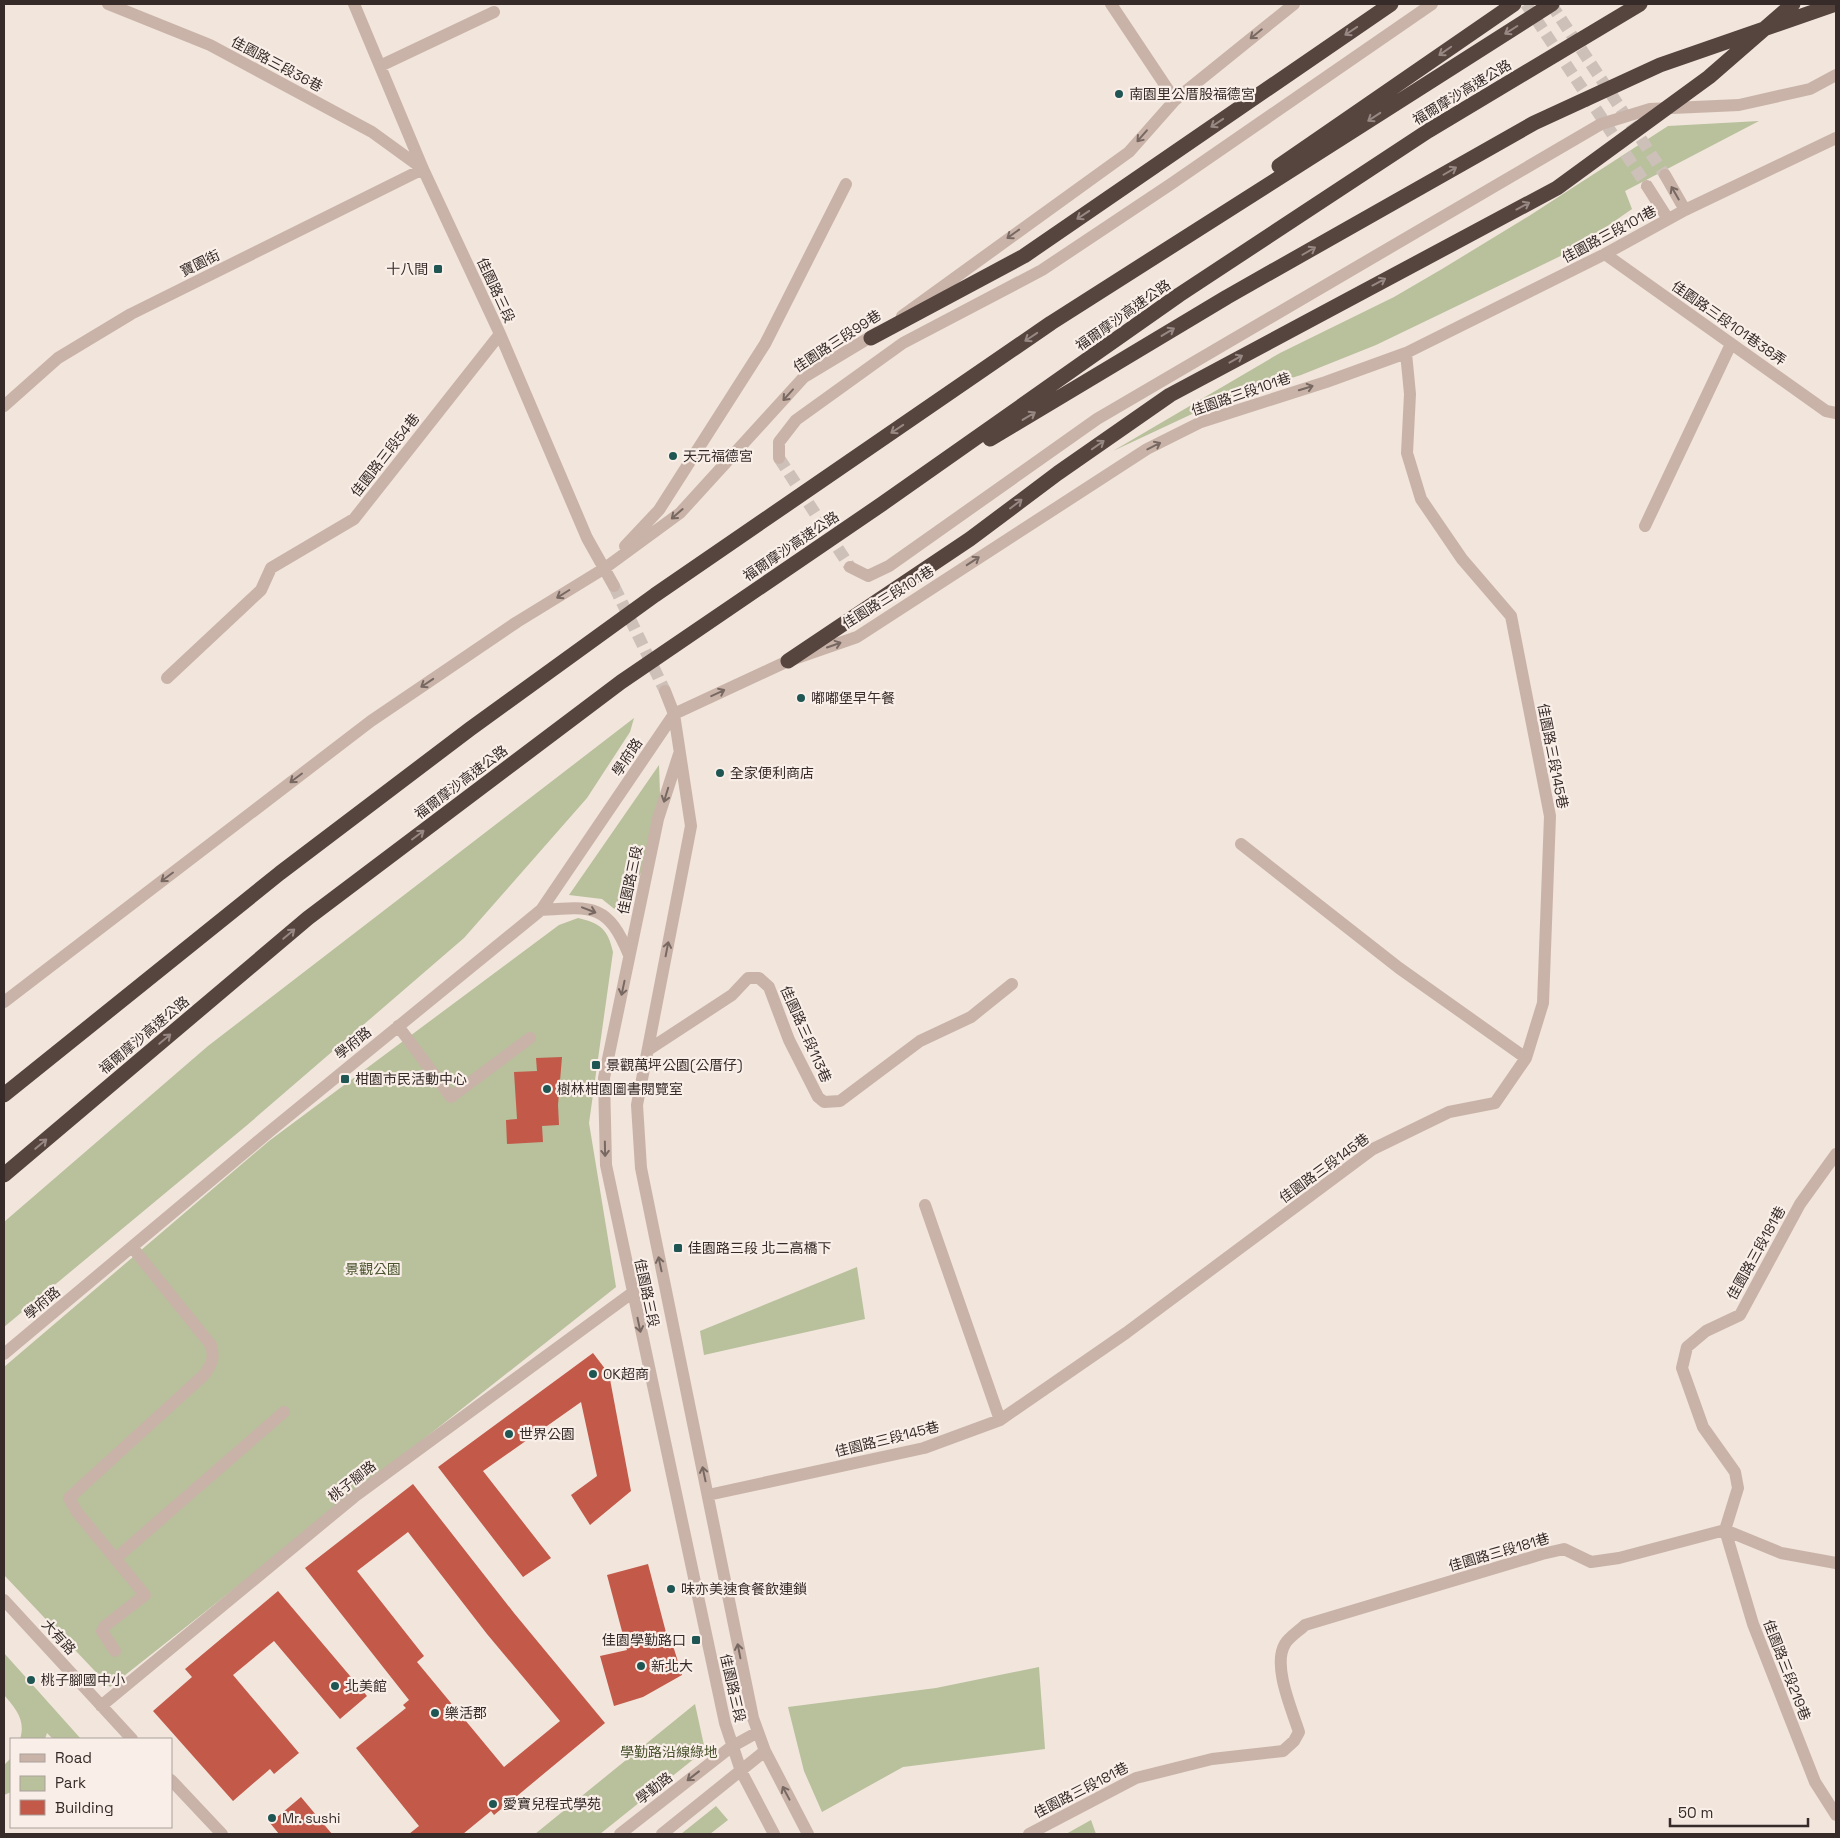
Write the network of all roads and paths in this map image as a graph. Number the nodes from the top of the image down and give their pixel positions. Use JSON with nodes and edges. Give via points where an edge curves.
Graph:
{"nodes":[{"id":1,"x":108,"y":4,"type":"edge"},
{"id":2,"x":354,"y":4,"type":"edge"},
{"id":3,"x":1111,"y":4,"type":"edge"},
{"id":4,"x":1294,"y":4,"type":"edge"},
{"id":5,"x":1392,"y":4,"type":"edge"},
{"id":6,"x":1432,"y":4,"type":"edge"},
{"id":7,"x":1514,"y":4,"type":"edge"},
{"id":8,"x":1552,"y":4,"type":"edge"},
{"id":9,"x":1640,"y":4,"type":"edge"},
{"id":10,"x":1793,"y":4,"type":"edge"},
{"id":11,"x":1836,"y":4,"type":"edge"},
{"id":12,"x":494,"y":12,"type":"dead end"},
{"id":13,"x":380,"y":66,"type":"junction"},
{"id":14,"x":1836,"y":74,"type":"edge"},
{"id":15,"x":1174,"y":100,"type":"junction"},
{"id":16,"x":1836,"y":138,"type":"edge"},
{"id":17,"x":423,"y":169,"type":"junction"},
{"id":18,"x":1665,"y":175,"type":"tunnel mouth"},
{"id":19,"x":846,"y":184,"type":"dead end"},
{"id":20,"x":1647,"y":186,"type":"tunnel mouth"},
{"id":21,"x":1685,"y":210,"type":"junction"},
{"id":22,"x":1668,"y":219,"type":"junction"},
{"id":23,"x":1605,"y":254,"type":"junction"},
{"id":24,"x":1051,"y":323,"type":"junction"},
{"id":25,"x":500,"y":334,"type":"junction"},
{"id":26,"x":871,"y":338,"type":"junction"},
{"id":27,"x":1731,"y":344,"type":"junction"},
{"id":28,"x":1406,"y":352,"type":"junction"},
{"id":29,"x":4,"y":406,"type":"edge"},
{"id":30,"x":1836,"y":413,"type":"edge"},
{"id":31,"x":779,"y":458,"type":"dead end"},
{"id":32,"x":882,"y":504,"type":"junction"},
{"id":33,"x":1645,"y":526,"type":"dead end"},
{"id":34,"x":850,"y":567,"type":"tunnel mouth"},
{"id":35,"x":605,"y":568,"type":"junction"},
{"id":36,"x":614,"y":586,"type":"tunnel mouth"},
{"id":37,"x":788,"y":661,"type":"junction"},
{"id":38,"x":167,"y":678,"type":"dead end"},
{"id":39,"x":665,"y":691,"type":"tunnel mouth"},
{"id":40,"x":674,"y":714,"type":"junction"},
{"id":41,"x":680,"y":749,"type":"junction"},
{"id":42,"x":1241,"y":844,"type":"dead end"},
{"id":43,"x":541,"y":910,"type":"junction"},
{"id":44,"x":630,"y":955,"type":"junction"},
{"id":45,"x":1012,"y":984,"type":"dead end"},
{"id":46,"x":4,"y":1002,"type":"edge"},
{"id":47,"x":398,"y":1026,"type":"junction"},
{"id":48,"x":530,"y":1038,"type":"dead end"},
{"id":49,"x":648,"y":1050,"type":"junction"},
{"id":50,"x":1526,"y":1058,"type":"junction"},
{"id":51,"x":4,"y":1095,"type":"edge"},
{"id":52,"x":1836,"y":1154,"type":"edge"},
{"id":53,"x":4,"y":1175,"type":"edge"},
{"id":54,"x":925,"y":1205,"type":"dead end"},
{"id":55,"x":132,"y":1247,"type":"junction"},
{"id":56,"x":632,"y":1293,"type":"junction"},
{"id":57,"x":4,"y":1354,"type":"edge"},
{"id":58,"x":284,"y":1412,"type":"dead end"},
{"id":59,"x":1000,"y":1420,"type":"junction"},
{"id":60,"x":708,"y":1495,"type":"junction"},
{"id":61,"x":1725,"y":1530,"type":"junction"},
{"id":62,"x":115,"y":1559,"type":"junction"},
{"id":63,"x":1836,"y":1563,"type":"edge"},
{"id":64,"x":4,"y":1600,"type":"edge"},
{"id":65,"x":116,"y":1651,"type":"dead end"},
{"id":66,"x":101,"y":1706,"type":"junction"},
{"id":67,"x":758,"y":1732,"type":"junction"},
{"id":68,"x":131,"y":1738,"type":"edge"},
{"id":69,"x":731,"y":1747,"type":"junction"},
{"id":70,"x":765,"y":1751,"type":"junction"},
{"id":71,"x":741,"y":1771,"type":"junction"},
{"id":72,"x":172,"y":1781,"type":"edge"},
{"id":73,"x":1836,"y":1815,"type":"edge"},
{"id":74,"x":222,"y":1834,"type":"edge"},
{"id":75,"x":620,"y":1834,"type":"edge"},
{"id":76,"x":662,"y":1834,"type":"edge"},
{"id":77,"x":774,"y":1834,"type":"edge"},
{"id":78,"x":808,"y":1834,"type":"edge"},
{"id":79,"x":1029,"y":1834,"type":"edge"}],
"edges":[{"from":1,"to":17,"type":"street","name":"佳園路三段36巷","via":[[210,45],[372,132]]},
{"from":2,"to":13,"type":"street","name":"佳園路三段"},
{"from":3,"to":15,"type":"street"},
{"from":4,"to":15,"type":"street","name":"佳園路三段99巷","one_way":true},
{"from":5,"to":26,"type":"highway","one_way":true,"via":[[1024,256]]},
{"from":6,"to":31,"type":"street","via":[[1042,270],[903,343],[796,420],[779,442]]},
{"from":7,"to":24,"type":"highway","one_way":true},
{"from":8,"to":24,"type":"highway","name":"福爾摩沙高速公路","one_way":true},
{"from":9,"to":32,"type":"highway","name":"福爾摩沙高速公路","via":[[1412,142],[1179,295]]},
{"from":37,"to":10,"type":"highway","one_way":true,"via":[[970,539],[1170,395],[1557,188],[1709,77]]},
{"from":32,"to":11,"type":"highway","one_way":true,"via":[[1227,297],[1534,123],[1660,65]]},
{"from":12,"to":13,"type":"street"},
{"from":13,"to":17,"type":"street","name":"佳園路三段"},
{"from":14,"to":34,"type":"street","via":[[1810,89],[1739,105],[1650,109],[1601,124],[1097,418],[889,566],[868,576]]},
{"from":15,"to":26,"type":"street","name":"佳園路三段99巷","one_way":true,"via":[[1129,152]]},
{"from":16,"to":21,"type":"street","name":"佳園路三段101巷"},
{"from":17,"to":25,"type":"street","name":"佳園路三段"},
{"from":17,"to":29,"type":"street","name":"寶園街","via":[[131,314],[58,358]]},
{"from":21,"to":18,"type":"street","one_way":true},
{"from":19,"to":35,"type":"street","via":[[765,344],[659,510]]},
{"from":20,"to":22,"type":"street"},
{"from":21,"to":22,"type":"street","name":"佳園路三段101巷"},
{"from":22,"to":23,"type":"street","name":"佳園路三段101巷"},
{"from":23,"to":27,"type":"street","name":"佳園路三段101巷38弄"},
{"from":23,"to":28,"type":"street","name":"佳園路三段101巷"},
{"from":24,"to":51,"type":"highway","name":"福爾摩沙高速公路","one_way":true,"via":[[655,595],[470,729],[280,873]]},
{"from":25,"to":35,"type":"street","name":"佳園路三段","via":[[587,538]]},
{"from":25,"to":38,"type":"street","name":"佳園路三段54巷","via":[[354,519],[271,568],[261,590]]},
{"from":26,"to":35,"type":"street","name":"佳園路三段99巷","one_way":true,"via":[[804,377],[680,513]]},
{"from":27,"to":30,"type":"street","name":"佳園路三段101巷38弄","via":[[1826,411]]},
{"from":27,"to":33,"type":"street"},
{"from":37,"to":28,"type":"street","name":"佳園路三段101巷","one_way":true,"via":[[857,637],[1147,449],[1201,422],[1326,382]]},
{"from":28,"to":50,"type":"street","name":"佳園路三段145巷","via":[[1410,394],[1406,453],[1421,499],[1462,559],[1511,616],[1550,816],[1542,1003]]},
{"from":53,"to":32,"type":"highway","name":"福爾摩沙高速公路","one_way":true,"via":[[308,918],[621,682]]},
{"from":35,"to":36,"type":"street","name":"佳園路三段"},
{"from":35,"to":46,"type":"street","one_way":true,"via":[[517,622],[371,721]]},
{"from":40,"to":37,"type":"street","name":"佳園路三段101巷","one_way":true},
{"from":39,"to":40,"type":"street","name":"佳園路三段"},
{"from":40,"to":41,"type":"street","name":"佳園路三段"},
{"from":40,"to":43,"type":"street","name":"學府路"},
{"from":41,"to":44,"type":"street","name":"佳園路三段","one_way":true,"via":[[658,819]]},
{"from":49,"to":41,"type":"street","name":"佳園路三段","one_way":true,"via":[[691,826]]},
{"from":42,"to":50,"type":"street","via":[[1399,968]]},
{"from":43,"to":44,"type":"street","one_way":true,"via":[[583,906],[606,916],[619,930]]},
{"from":43,"to":47,"type":"street","name":"學府路"},
{"from":44,"to":56,"type":"street","name":"佳園路三段","one_way":true,"via":[[604,1078],[606,1165]]},
{"from":45,"to":49,"type":"street","name":"佳園路三段113巷","via":[[971,1017],[920,1041],[840,1101],[824,1102],[818,1098],[789,1040],[769,987],[759,978],[748,978],[732,996]]},
{"from":47,"to":48,"type":"street","via":[[450,1097]]},
{"from":47,"to":55,"type":"street","name":"學府路"},
{"from":60,"to":49,"type":"street","name":"佳園路三段","one_way":true,"via":[[641,1168],[636,1105]]},
{"from":50,"to":59,"type":"street","name":"佳園路三段145巷","via":[[1495,1103],[1449,1112],[1373,1149],[1126,1334]]},
{"from":52,"to":61,"type":"street","name":"佳園路三段181巷","via":[[1800,1204],[1740,1315],[1706,1331],[1687,1347],[1682,1368],[1703,1427],[1735,1472],[1738,1488]]},
{"from":54,"to":59,"type":"street"},
{"from":55,"to":57,"type":"street","name":"學府路"},
{"from":55,"to":62,"type":"street","via":[[211,1345],[214,1354],[204,1375],[69,1498],[76,1512]]},
{"from":56,"to":66,"type":"street","name":"桃子腳路","via":[[354,1497]]},
{"from":56,"to":69,"type":"street","name":"佳園路三段","one_way":true},
{"from":58,"to":62,"type":"street"},
{"from":59,"to":60,"type":"street","name":"佳園路三段145巷","via":[[924,1448]]},
{"from":67,"to":60,"type":"street","name":"佳園路三段","one_way":true},
{"from":61,"to":63,"type":"street","via":[[1781,1553]]},
{"from":61,"to":73,"type":"street","name":"佳園路三段219巷","via":[[1753,1624],[1815,1782]]},
{"from":61,"to":79,"type":"street","name":"佳園路三段181巷","via":[[1619,1558],[1591,1562],[1564,1549],[1305,1625],[1286,1643],[1281,1654],[1280,1669],[1299,1732],[1283,1751],[1212,1759],[1136,1778]]},
{"from":62,"to":65,"type":"street","via":[[145,1595],[102,1631]]},
{"from":64,"to":66,"type":"street","name":"大有路"},
{"from":66,"to":68,"type":"street","name":"大有路"},
{"from":67,"to":69,"type":"street","name":"學勤路"},
{"from":67,"to":70,"type":"street","name":"佳園路三段"},
{"from":69,"to":71,"type":"street","name":"佳園路三段"},
{"from":69,"to":75,"type":"street","name":"學勤路","one_way":true},
{"from":70,"to":71,"type":"street"},
{"from":78,"to":70,"type":"street","name":"佳園路三段","one_way":true},
{"from":71,"to":76,"type":"street"},
{"from":71,"to":77,"type":"street","name":"佳園路三段"},
{"from":72,"to":74,"type":"street"}]}
